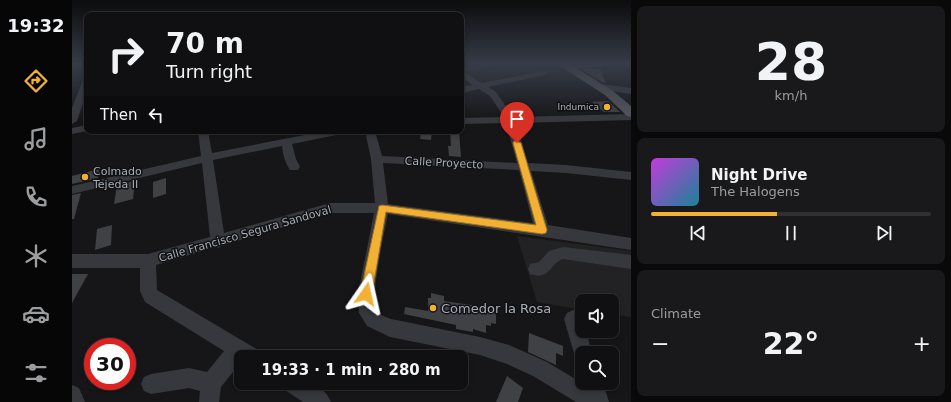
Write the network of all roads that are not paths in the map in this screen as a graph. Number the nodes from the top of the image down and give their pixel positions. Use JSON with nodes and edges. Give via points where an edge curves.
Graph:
{"nodes":[{"id":1,"x":477,"y":83,"type":"edge"},
{"id":2,"x":497,"y":83,"type":"edge"},
{"id":3,"x":592,"y":83,"type":"edge"},
{"id":4,"x":482,"y":86,"type":"junction"},
{"id":5,"x":601,"y":88,"type":"junction"},
{"id":6,"x":464,"y":89,"type":"edge"},
{"id":7,"x":631,"y":91,"type":"edge"},
{"id":8,"x":80,"y":95,"type":"edge"},
{"id":9,"x":631,"y":113,"type":"edge"},
{"id":10,"x":631,"y":117,"type":"edge"},
{"id":11,"x":510,"y":119,"type":"junction"},
{"id":12,"x":72,"y":121,"type":"edge"},
{"id":13,"x":464,"y":121,"type":"edge"},
{"id":14,"x":84,"y":129,"type":"edge"},
{"id":15,"x":72,"y":131,"type":"edge"},
{"id":16,"x":203,"y":134,"type":"edge"},
{"id":17,"x":326,"y":134,"type":"edge"},
{"id":18,"x":371,"y":134,"type":"edge"},
{"id":19,"x":286,"y":142,"type":"junction"},
{"id":20,"x":207,"y":158,"type":"junction"},
{"id":21,"x":377,"y":159,"type":"junction"},
{"id":22,"x":524,"y":166,"type":"junction"},
{"id":23,"x":294,"y":167,"type":"dead end"},
{"id":24,"x":631,"y":176,"type":"edge"},
{"id":25,"x":72,"y":190,"type":"edge"},
{"id":26,"x":382,"y":208,"type":"junction"},
{"id":27,"x":542,"y":230,"type":"junction"},
{"id":28,"x":218,"y":242,"type":"junction"},
{"id":29,"x":631,"y":244,"type":"edge"},
{"id":30,"x":72,"y":261,"type":"edge"},
{"id":31,"x":148,"y":262,"type":"junction"},
{"id":32,"x":631,"y":262,"type":"edge"},
{"id":33,"x":536,"y":269,"type":"dead end"},
{"id":34,"x":573,"y":319,"type":"dead end"},
{"id":35,"x":581,"y":346,"type":"edge"},
{"id":36,"x":240,"y":350,"type":"edge"},
{"id":37,"x":234,"y":366,"type":"edge"},
{"id":38,"x":151,"y":384,"type":"dead end"},
{"id":39,"x":303,"y":390,"type":"edge"},
{"id":40,"x":594,"y":390,"type":"edge"},
{"id":41,"x":210,"y":393,"type":"edge"},
{"id":42,"x":72,"y":395,"type":"edge"},
{"id":43,"x":75,"y":402,"type":"edge"},
{"id":44,"x":321,"y":402,"type":"edge"},
{"id":45,"x":597,"y":402,"type":"edge"}],
"edges":[{"from":1,"to":4,"type":"street"},
{"from":2,"to":4,"type":"street"},
{"from":3,"to":5,"type":"main road"},
{"from":4,"to":6,"type":"street"},
{"from":4,"to":11,"type":"street","via":[[493,94]]},
{"from":5,"to":7,"type":"street"},
{"from":5,"to":9,"type":"main road"},
{"from":8,"to":12,"type":"street"},
{"from":10,"to":11,"type":"street"},
{"from":11,"to":13,"type":"street"},
{"from":11,"to":22,"type":"street"},
{"from":14,"to":15,"type":"street"},
{"from":16,"to":20,"type":"street"},
{"from":17,"to":19,"type":"street"},
{"from":18,"to":21,"type":"street"},
{"from":19,"to":20,"type":"street"},
{"from":19,"to":23,"type":"street"},
{"from":20,"to":25,"type":"street"},
{"from":20,"to":28,"type":"street"},
{"from":21,"to":22,"type":"street","name":"Calle Proyecto"},
{"from":21,"to":26,"type":"street"},
{"from":22,"to":24,"type":"street","name":"Calle Proyecto"},
{"from":22,"to":27,"type":"street"},
{"from":26,"to":27,"type":"street","name":"Calle Francisco Segura Sandoval"},
{"from":26,"to":28,"type":"street","name":"Calle Francisco Segura Sandoval","via":[[330,208]]},
{"from":26,"to":45,"type":"street","via":[[366,294],[368,313],[373,320],[390,328],[480,346],[509,355],[540,369]]},
{"from":27,"to":29,"type":"street","name":"Calle Francisco Segura Sandoval"},
{"from":28,"to":31,"type":"street","name":"Calle Francisco Segura Sandoval"},
{"from":30,"to":31,"type":"street","name":"Calle Francisco Segura Sandoval"},
{"from":31,"to":36,"type":"street","via":[[148,291],[151,296]]},
{"from":32,"to":33,"type":"street","via":[[563,254],[554,256],[543,268]]},
{"from":34,"to":35,"type":"street"},
{"from":37,"to":41,"type":"street"},
{"from":38,"to":41,"type":"street","via":[[189,378]]},
{"from":39,"to":44,"type":"street"},
{"from":40,"to":45,"type":"street"},
{"from":42,"to":43,"type":"street"}]}
